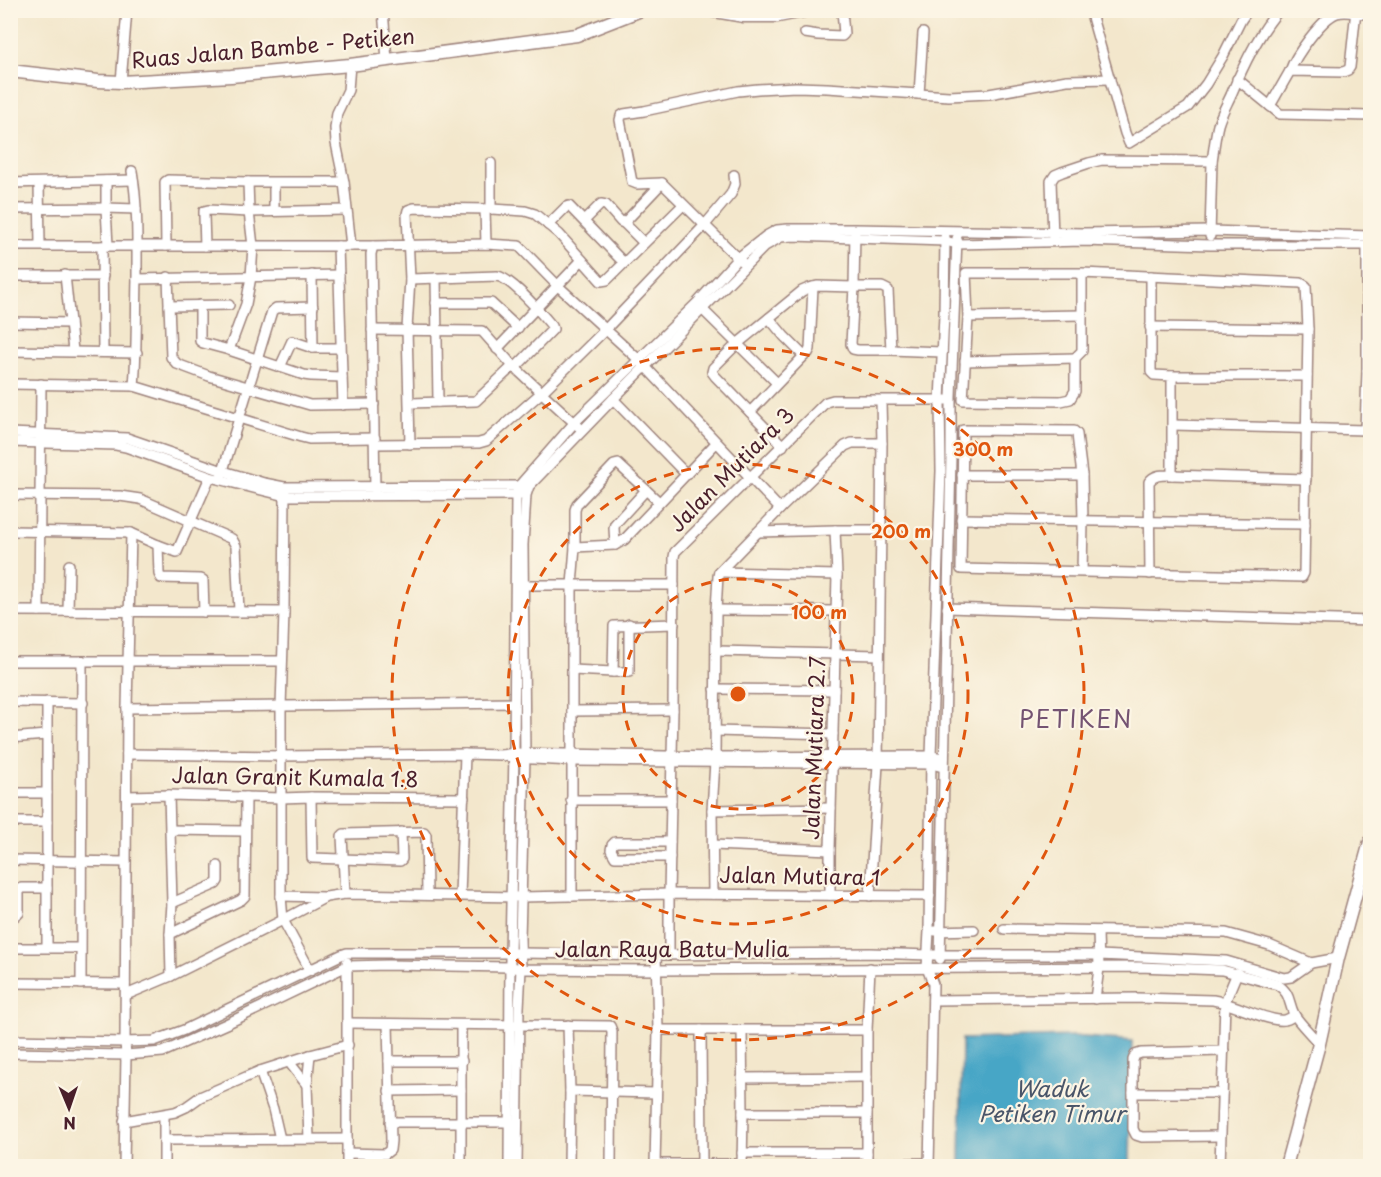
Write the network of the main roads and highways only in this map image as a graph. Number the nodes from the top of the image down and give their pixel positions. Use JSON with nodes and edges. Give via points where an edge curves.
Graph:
{"nodes":[{"id":1,"x":641,"y":10,"type":"edge"},
{"id":2,"x":709,"y":10,"type":"edge"},
{"id":3,"x":809,"y":10,"type":"edge"},
{"id":4,"x":744,"y":13,"type":"edge"},
{"id":5,"x":10,"y":71,"type":"edge"},
{"id":6,"x":1371,"y":842,"type":"edge"},
{"id":7,"x":1286,"y":1167,"type":"edge"}],
"edges":[{"from":1,"to":5,"type":"main road","name":"Ruas Jalan Bambe - Petiken","via":[[577,35],[350,65],[120,82]]},
{"from":2,"to":4,"type":"main road"},
{"from":3,"to":4,"type":"main road","via":[[778,16]]},
{"from":6,"to":7,"type":"main road"}]}
